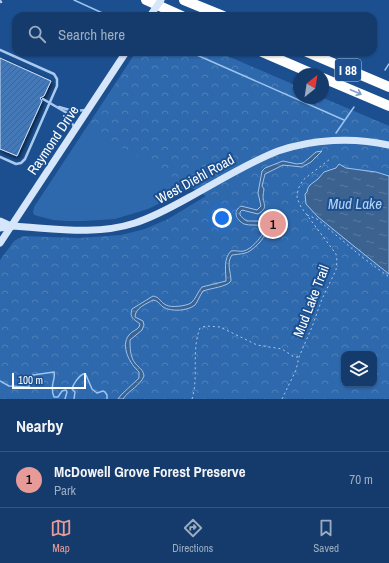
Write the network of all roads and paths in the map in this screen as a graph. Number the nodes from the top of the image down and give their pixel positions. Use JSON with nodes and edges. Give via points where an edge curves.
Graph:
{"nodes":[{"id":1,"x":146,"y":0,"type":"edge"},
{"id":2,"x":161,"y":0,"type":"edge"},
{"id":3,"x":184,"y":0,"type":"edge"},
{"id":4,"x":153,"y":12,"type":"edge"},
{"id":5,"x":173,"y":12,"type":"edge"},
{"id":6,"x":213,"y":12,"type":"edge"},
{"id":7,"x":0,"y":50,"type":"edge"},
{"id":8,"x":12,"y":55,"type":"edge"},
{"id":9,"x":14,"y":56,"type":"edge"},
{"id":10,"x":123,"y":56,"type":"edge"},
{"id":11,"x":271,"y":56,"type":"edge"},
{"id":12,"x":316,"y":56,"type":"edge"},
{"id":13,"x":299,"y":68,"type":"edge"},
{"id":14,"x":329,"y":81,"type":"edge"},
{"id":15,"x":389,"y":87,"type":"edge"},
{"id":16,"x":43,"y":99,"type":"dead end"},
{"id":17,"x":49,"y":102,"type":"junction"},
{"id":18,"x":53,"y":104,"type":"junction"},
{"id":19,"x":389,"y":106,"type":"edge"},
{"id":20,"x":88,"y":110,"type":"junction"},
{"id":21,"x":76,"y":129,"type":"junction"},
{"id":22,"x":389,"y":145,"type":"edge"},
{"id":23,"x":0,"y":157,"type":"edge"},
{"id":24,"x":330,"y":159,"type":"dead end"},
{"id":25,"x":307,"y":215,"type":"junction"},
{"id":26,"x":0,"y":221,"type":"edge"},
{"id":27,"x":11,"y":226,"type":"junction"},
{"id":28,"x":0,"y":228,"type":"edge"},
{"id":29,"x":0,"y":243,"type":"edge"},
{"id":30,"x":389,"y":277,"type":"edge"},
{"id":31,"x":299,"y":357,"type":"junction"},
{"id":32,"x":192,"y":399,"type":"edge"},
{"id":33,"x":282,"y":399,"type":"edge"}],
"edges":[{"from":1,"to":5,"type":"highway"},
{"from":2,"to":4,"type":"street","bridge":true},
{"from":3,"to":6,"type":"highway"},
{"from":7,"to":8,"type":"lane"},
{"from":9,"to":17,"type":"lane","via":[[58,78]]},
{"from":10,"to":20,"type":"street","name":"Raymond Drive"},
{"from":11,"to":13,"type":"highway"},
{"from":12,"to":15,"type":"highway","number":"I 88"},
{"from":14,"to":19,"type":"highway","number":"I 88","one_way":true},
{"from":16,"to":17,"type":"lane"},
{"from":17,"to":18,"type":"lane"},
{"from":17,"to":23,"type":"lane","via":[[22,163],[16,164]]},
{"from":18,"to":20,"type":"lane","via":[[73,111]]},
{"from":18,"to":21,"type":"lane","via":[[66,113]]},
{"from":20,"to":21,"type":"street","name":"Raymond Drive"},
{"from":21,"to":27,"type":"street","name":"Raymond Drive"},
{"from":22,"to":27,"type":"street","name":"West Diehl Road","via":[[341,141],[303,145],[279,151],[158,214],[126,225],[88,230]]},
{"from":24,"to":25,"type":"path","name":"Mud Lake Trail","via":[[303,180],[298,189],[296,198]]},
{"from":25,"to":30,"type":"path","name":"Mud Lake Trail","via":[[317,219]]},
{"from":25,"to":31,"type":"path","name":"Mud Lake Trail","via":[[336,254],[337,261],[336,270]]},
{"from":26,"to":27,"type":"street","name":"West Diehl Road"},
{"from":27,"to":28,"type":"street","name":"West Diehl Road"},
{"from":27,"to":29,"type":"street","name":"Raymond Drive"},
{"from":31,"to":32,"type":"path","via":[[294,357],[282,349],[257,345],[220,327],[200,328],[194,357],[195,382]]},
{"from":31,"to":33,"type":"path","name":"Mud Lake Trail","via":[[296,370]]}]}
